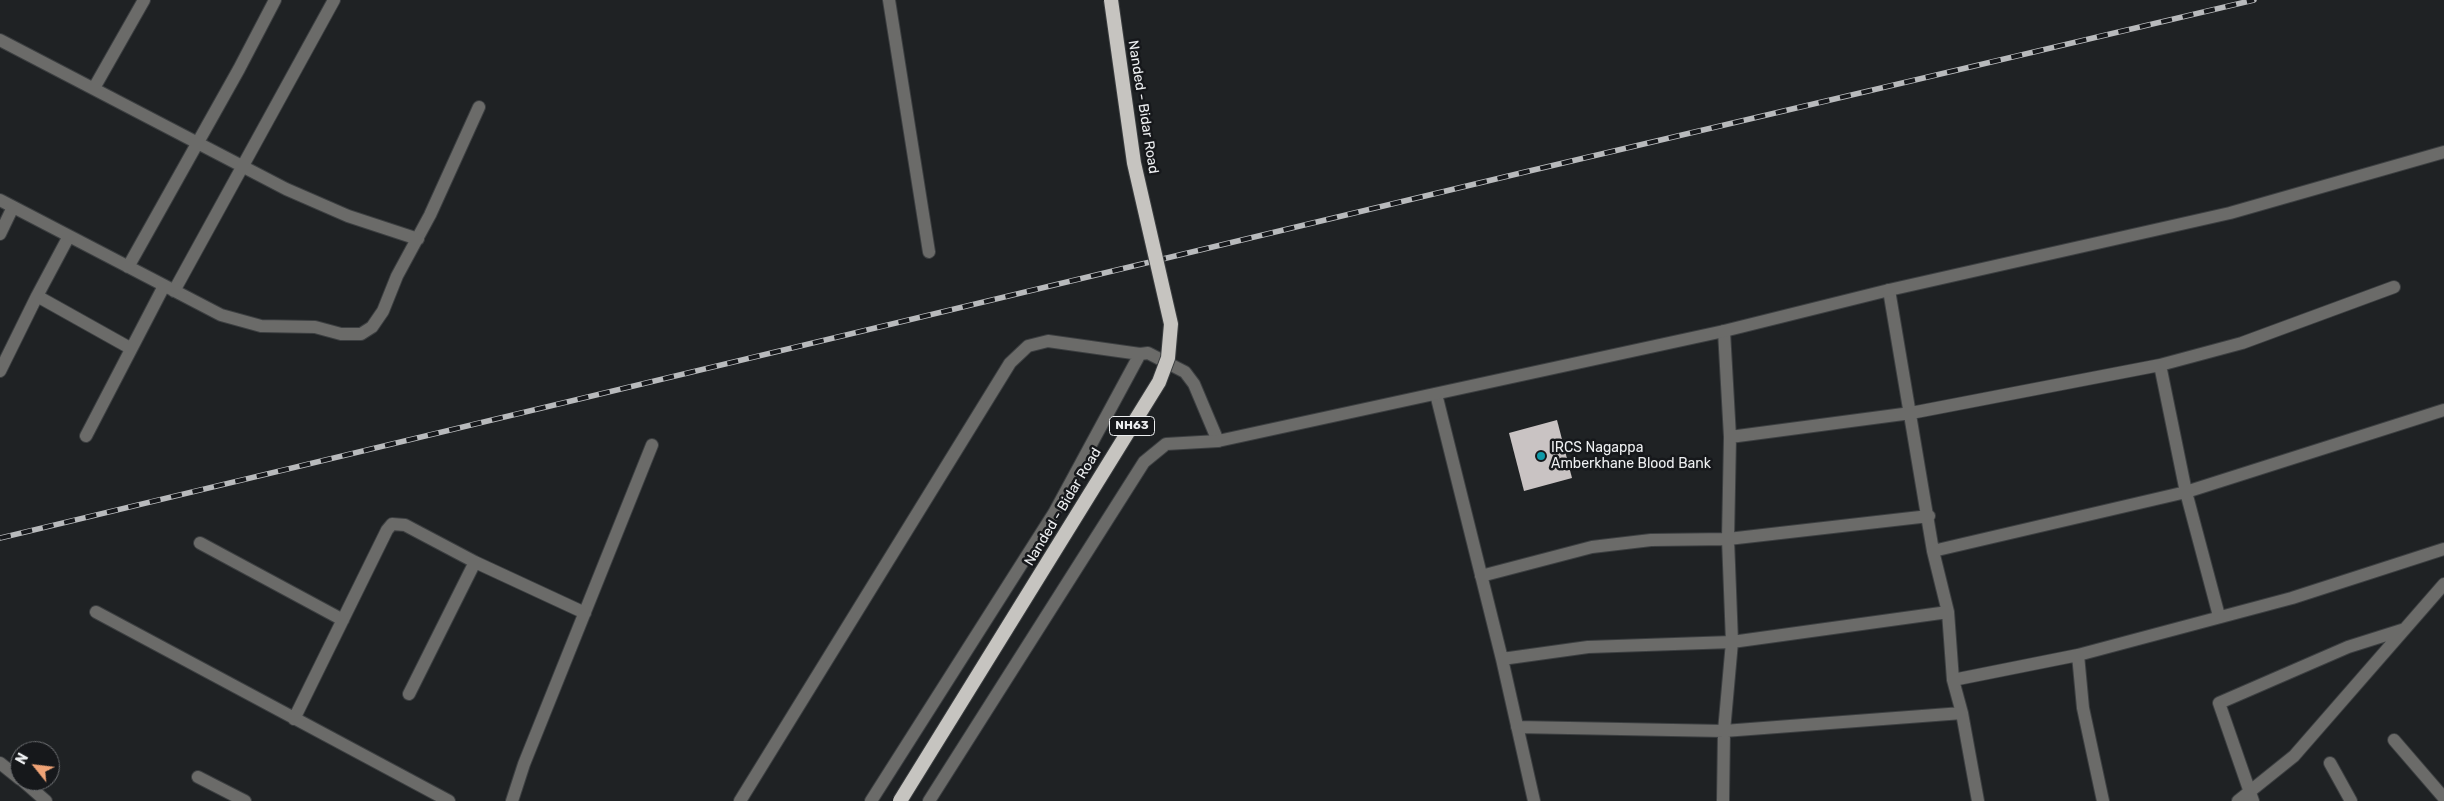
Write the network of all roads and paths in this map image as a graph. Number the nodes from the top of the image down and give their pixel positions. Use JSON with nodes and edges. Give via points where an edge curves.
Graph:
{"nodes":[{"id":1,"x":144,"y":0,"type":"edge"},
{"id":2,"x":275,"y":0,"type":"edge"},
{"id":3,"x":334,"y":0,"type":"edge"},
{"id":4,"x":889,"y":0,"type":"edge"},
{"id":5,"x":1111,"y":0,"type":"edge"},
{"id":6,"x":0,"y":40,"type":"edge"},
{"id":7,"x":94,"y":88,"type":"junction"},
{"id":8,"x":479,"y":107,"type":"dead end"},
{"id":9,"x":198,"y":143,"type":"junction"},
{"id":10,"x":2444,"y":152,"type":"edge"},
{"id":11,"x":242,"y":167,"type":"junction"},
{"id":12,"x":0,"y":200,"type":"edge"},
{"id":13,"x":13,"y":207,"type":"junction"},
{"id":14,"x":0,"y":234,"type":"edge"},
{"id":15,"x":69,"y":236,"type":"junction"},
{"id":16,"x":418,"y":238,"type":"junction"},
{"id":17,"x":929,"y":252,"type":"dead end"},
{"id":18,"x":128,"y":267,"type":"junction"},
{"id":19,"x":2394,"y":287,"type":"dead end"},
{"id":20,"x":169,"y":288,"type":"junction"},
{"id":21,"x":1889,"y":290,"type":"junction"},
{"id":22,"x":37,"y":296,"type":"junction"},
{"id":23,"x":1724,"y":331,"type":"junction"},
{"id":24,"x":130,"y":348,"type":"junction"},
{"id":25,"x":1140,"y":354,"type":"junction"},
{"id":26,"x":2160,"y":365,"type":"junction"},
{"id":27,"x":0,"y":371,"type":"edge"},
{"id":28,"x":1436,"y":394,"type":"junction"},
{"id":29,"x":2444,"y":410,"type":"edge"},
{"id":30,"x":1910,"y":413,"type":"junction"},
{"id":31,"x":86,"y":436,"type":"dead end"},
{"id":32,"x":1730,"y":437,"type":"junction"},
{"id":33,"x":1218,"y":441,"type":"junction"},
{"id":34,"x":652,"y":445,"type":"dead end"},
{"id":35,"x":2186,"y":492,"type":"junction"},
{"id":36,"x":1929,"y":516,"type":"junction"},
{"id":37,"x":1728,"y":539,"type":"junction"},
{"id":38,"x":200,"y":543,"type":"dead end"},
{"id":39,"x":2444,"y":549,"type":"edge"},
{"id":40,"x":1933,"y":551,"type":"junction"},
{"id":41,"x":475,"y":562,"type":"junction"},
{"id":42,"x":1482,"y":576,"type":"junction"},
{"id":43,"x":2444,"y":584,"type":"edge"},
{"id":44,"x":96,"y":612,"type":"dead end"},
{"id":45,"x":1948,"y":612,"type":"junction"},
{"id":46,"x":585,"y":613,"type":"junction"},
{"id":47,"x":2218,"y":616,"type":"junction"},
{"id":48,"x":342,"y":620,"type":"junction"},
{"id":49,"x":2405,"y":629,"type":"junction"},
{"id":50,"x":1732,"y":642,"type":"junction"},
{"id":51,"x":2078,"y":655,"type":"junction"},
{"id":52,"x":1502,"y":659,"type":"junction"},
{"id":53,"x":1953,"y":680,"type":"junction"},
{"id":54,"x":409,"y":694,"type":"dead end"},
{"id":55,"x":1962,"y":712,"type":"junction"},
{"id":56,"x":294,"y":718,"type":"junction"},
{"id":57,"x":1517,"y":727,"type":"junction"},
{"id":58,"x":1724,"y":730,"type":"junction"},
{"id":59,"x":2394,"y":740,"type":"dead end"},
{"id":60,"x":2330,"y":763,"type":"dead end"},
{"id":61,"x":198,"y":777,"type":"dead end"},
{"id":62,"x":34,"y":791,"type":"edge"},
{"id":63,"x":2251,"y":796,"type":"edge"},
{"id":64,"x":2444,"y":798,"type":"edge"},
{"id":65,"x":46,"y":801,"type":"edge"},
{"id":66,"x":245,"y":801,"type":"edge"},
{"id":67,"x":449,"y":801,"type":"edge"},
{"id":68,"x":512,"y":801,"type":"edge"},
{"id":69,"x":740,"y":801,"type":"edge"},
{"id":70,"x":871,"y":801,"type":"edge"},
{"id":71,"x":900,"y":801,"type":"edge"},
{"id":72,"x":929,"y":801,"type":"edge"},
{"id":73,"x":1534,"y":801,"type":"edge"},
{"id":74,"x":1723,"y":801,"type":"edge"},
{"id":75,"x":1978,"y":801,"type":"edge"},
{"id":76,"x":2103,"y":801,"type":"edge"},
{"id":77,"x":2238,"y":801,"type":"edge"},
{"id":78,"x":2351,"y":801,"type":"edge"}],
"edges":[{"from":1,"to":7,"type":"street"},
{"from":2,"to":9,"type":"street"},
{"from":3,"to":11,"type":"street"},
{"from":4,"to":17,"type":"street"},
{"from":5,"to":71,"type":"highway","name":"Nanded - Bidar Road","number":"NH63","bridge":true,"via":[[1134,163],[1171,324],[1168,358],[1149,398]]},
{"from":6,"to":7,"type":"street"},
{"from":7,"to":9,"type":"street"},
{"from":8,"to":16,"type":"street"},
{"from":9,"to":11,"type":"street"},
{"from":9,"to":18,"type":"street"},
{"from":10,"to":21,"type":"street","via":[[2230,213]]},
{"from":11,"to":16,"type":"street","via":[[348,216]]},
{"from":11,"to":20,"type":"street"},
{"from":12,"to":13,"type":"street"},
{"from":13,"to":14,"type":"street"},
{"from":13,"to":15,"type":"street"},
{"from":15,"to":18,"type":"street"},
{"from":15,"to":22,"type":"street"},
{"from":16,"to":20,"type":"street","via":[[397,276],[383,311],[372,327],[362,334],[340,334],[315,327],[262,326],[221,315]]},
{"from":18,"to":20,"type":"street"},
{"from":19,"to":26,"type":"street","via":[[2242,343]]},
{"from":20,"to":24,"type":"street"},
{"from":21,"to":23,"type":"street"},
{"from":21,"to":30,"type":"street"},
{"from":22,"to":24,"type":"street"},
{"from":22,"to":27,"type":"street"},
{"from":23,"to":28,"type":"street"},
{"from":23,"to":32,"type":"street"},
{"from":24,"to":31,"type":"street"},
{"from":25,"to":33,"type":"street","via":[[1148,354],[1185,372],[1194,384]]},
{"from":25,"to":69,"type":"street","via":[[1048,341],[1028,346],[1010,364]]},
{"from":25,"to":70,"type":"street","via":[[1054,512]]},
{"from":26,"to":30,"type":"street"},
{"from":26,"to":35,"type":"street"},
{"from":28,"to":33,"type":"street"},
{"from":28,"to":42,"type":"street"},
{"from":29,"to":35,"type":"street"},
{"from":30,"to":32,"type":"street"},
{"from":30,"to":36,"type":"street"},
{"from":32,"to":37,"type":"street"},
{"from":33,"to":72,"type":"street","via":[[1166,444],[1144,462]]},
{"from":34,"to":46,"type":"street"},
{"from":35,"to":40,"type":"street"},
{"from":35,"to":47,"type":"street"},
{"from":36,"to":37,"type":"street"},
{"from":36,"to":40,"type":"street"},
{"from":37,"to":42,"type":"street","via":[[1651,540],[1592,547]]},
{"from":37,"to":50,"type":"street"},
{"from":38,"to":48,"type":"street"},
{"from":39,"to":47,"type":"street","via":[[2292,598]]},
{"from":40,"to":45,"type":"street"},
{"from":41,"to":46,"type":"street"},
{"from":41,"to":48,"type":"street","via":[[405,525],[392,524]]},
{"from":41,"to":54,"type":"street"},
{"from":42,"to":52,"type":"street"},
{"from":43,"to":49,"type":"street"},
{"from":44,"to":56,"type":"street"},
{"from":45,"to":50,"type":"street"},
{"from":45,"to":53,"type":"street"},
{"from":46,"to":68,"type":"street"},
{"from":47,"to":51,"type":"street"},
{"from":48,"to":56,"type":"street"},
{"from":49,"to":63,"type":"street","via":[[2294,756]]},
{"from":49,"to":63,"type":"street","via":[[2348,647],[2219,703]]},
{"from":50,"to":52,"type":"street","via":[[1588,648]]},
{"from":50,"to":58,"type":"street"},
{"from":51,"to":53,"type":"street"},
{"from":51,"to":76,"type":"street","via":[[2083,708]]},
{"from":52,"to":57,"type":"street"},
{"from":53,"to":55,"type":"street"},
{"from":55,"to":58,"type":"street"},
{"from":55,"to":75,"type":"street"},
{"from":56,"to":67,"type":"street"},
{"from":57,"to":58,"type":"street"},
{"from":57,"to":73,"type":"street"},
{"from":58,"to":74,"type":"street"},
{"from":59,"to":64,"type":"street"},
{"from":60,"to":78,"type":"street"},
{"from":61,"to":66,"type":"street"},
{"from":62,"to":65,"type":"street"},
{"from":63,"to":77,"type":"street"}]}
